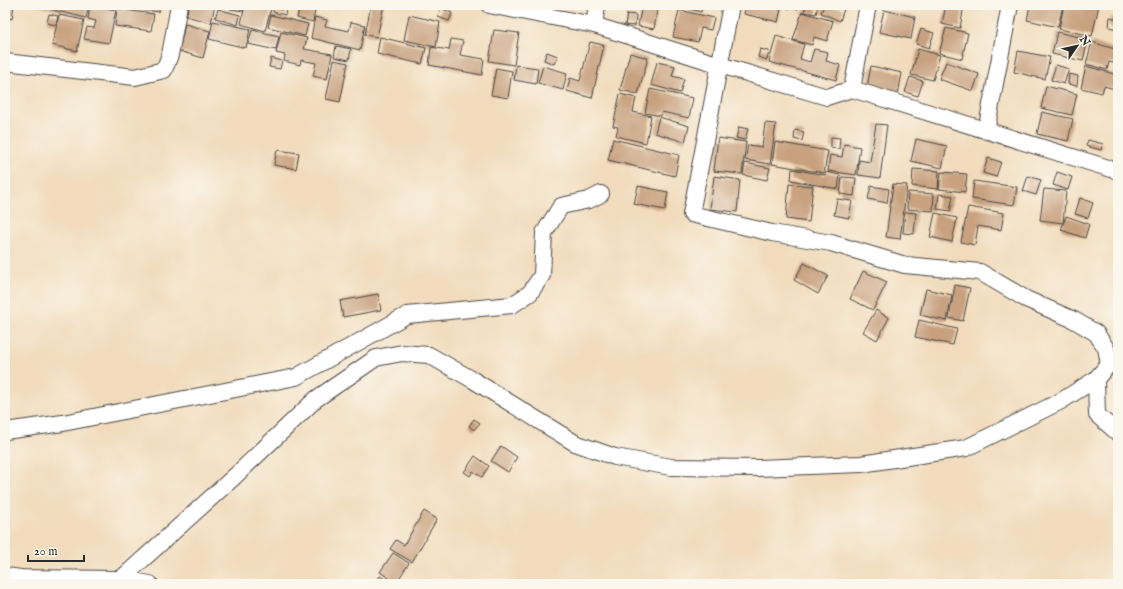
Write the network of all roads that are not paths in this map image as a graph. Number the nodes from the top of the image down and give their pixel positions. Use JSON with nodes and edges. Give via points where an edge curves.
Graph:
{"nodes":[{"id":1,"x":179,"y":5,"type":"edge"},
{"id":2,"x":489,"y":5,"type":"edge"},
{"id":3,"x":597,"y":5,"type":"edge"},
{"id":4,"x":731,"y":5,"type":"edge"},
{"id":5,"x":868,"y":5,"type":"edge"},
{"id":6,"x":1010,"y":5,"type":"edge"},
{"id":7,"x":594,"y":25,"type":"junction"},
{"id":8,"x":5,"y":62,"type":"edge"},
{"id":9,"x":720,"y":65,"type":"junction"},
{"id":10,"x":852,"y":89,"type":"junction"},
{"id":11,"x":986,"y":131,"type":"junction"},
{"id":12,"x":1118,"y":171,"type":"edge"},
{"id":13,"x":601,"y":194,"type":"dead end"},
{"id":14,"x":1096,"y":379,"type":"junction"},
{"id":15,"x":5,"y":431,"type":"edge"},
{"id":16,"x":1118,"y":433,"type":"edge"},
{"id":17,"x":5,"y":576,"type":"edge"},
{"id":18,"x":114,"y":581,"type":"edge"},
{"id":19,"x":150,"y":584,"type":"edge"}],
"edges":[{"from":1,"to":8,"type":"street","via":[[170,55],[164,70],[135,77]]},
{"from":2,"to":7,"type":"street"},
{"from":3,"to":7,"type":"street"},
{"from":4,"to":9,"type":"street"},
{"from":5,"to":10,"type":"street"},
{"from":6,"to":11,"type":"street"},
{"from":7,"to":9,"type":"street"},
{"from":9,"to":10,"type":"street","via":[[827,97]]},
{"from":9,"to":14,"type":"street","via":[[691,214],[831,244],[905,266],[980,272],[1026,299],[1074,320],[1096,333],[1106,348],[1109,364]]},
{"from":10,"to":11,"type":"street"},
{"from":11,"to":12,"type":"street"},
{"from":13,"to":15,"type":"street","via":[[589,200],[561,206],[544,233],[542,275],[530,293],[512,305],[407,315],[296,377],[63,423]]},
{"from":14,"to":16,"type":"street","via":[[1098,415]]},
{"from":14,"to":18,"type":"street","via":[[1061,401],[966,448],[861,464],[758,468],[671,467],[615,457],[575,442],[429,355],[402,353],[376,358],[316,399],[234,477]]},
{"from":17,"to":18,"type":"street"},
{"from":18,"to":19,"type":"street"}]}
